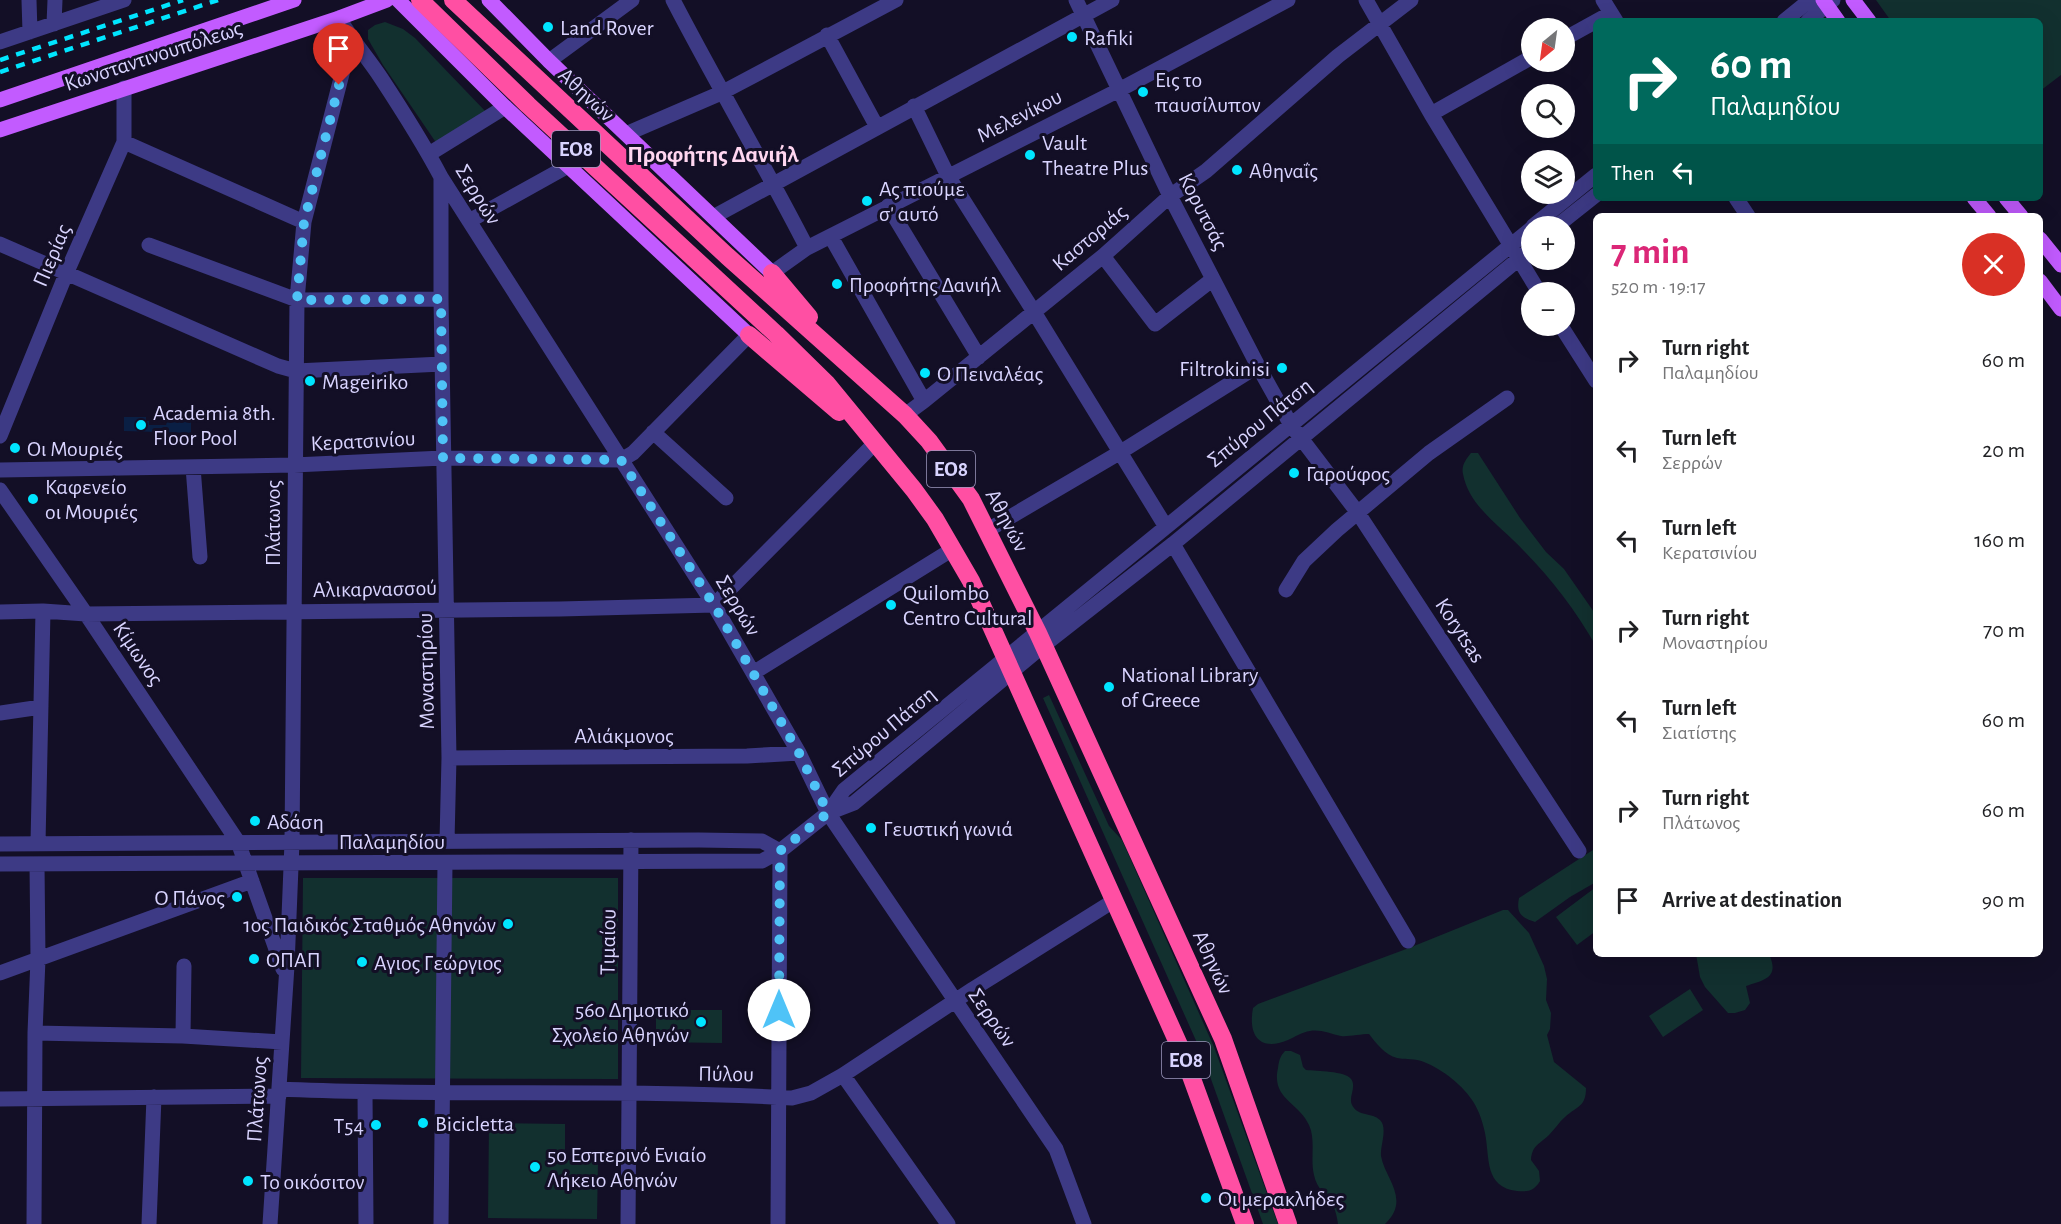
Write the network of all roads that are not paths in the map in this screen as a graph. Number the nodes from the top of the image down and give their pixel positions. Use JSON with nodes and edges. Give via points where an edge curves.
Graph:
{"nodes":[{"id":1,"x":29,"y":0,"type":"edge"},
{"id":2,"x":55,"y":0,"type":"edge"},
{"id":3,"x":124,"y":0,"type":"edge"},
{"id":4,"x":294,"y":0,"type":"edge"},
{"id":5,"x":387,"y":0,"type":"edge"},
{"id":6,"x":398,"y":0,"type":"edge"},
{"id":7,"x":420,"y":0,"type":"edge"},
{"id":8,"x":453,"y":0,"type":"edge"},
{"id":9,"x":489,"y":0,"type":"edge"},
{"id":10,"x":632,"y":0,"type":"edge"},
{"id":11,"x":672,"y":0,"type":"edge"},
{"id":12,"x":896,"y":0,"type":"edge"},
{"id":13,"x":1076,"y":0,"type":"edge"},
{"id":14,"x":1112,"y":0,"type":"edge"},
{"id":15,"x":1288,"y":0,"type":"edge"},
{"id":16,"x":1366,"y":0,"type":"edge"},
{"id":17,"x":1411,"y":0,"type":"edge"},
{"id":18,"x":1810,"y":0,"type":"edge"},
{"id":19,"x":1853,"y":0,"type":"edge"},
{"id":20,"x":1828,"y":2,"type":"edge"},
{"id":21,"x":1608,"y":7,"type":"edge"},
{"id":22,"x":1084,"y":16,"type":"junction"},
{"id":23,"x":339,"y":18,"type":"junction"},
{"id":24,"x":1788,"y":18,"type":"edge"},
{"id":25,"x":1811,"y":18,"type":"edge"},
{"id":26,"x":1836,"y":18,"type":"edge"},
{"id":27,"x":1867,"y":18,"type":"edge"},
{"id":28,"x":1380,"y":23,"type":"junction"},
{"id":29,"x":54,"y":24,"type":"junction"},
{"id":30,"x":1575,"y":31,"type":"edge"},
{"id":31,"x":30,"y":32,"type":"junction"},
{"id":32,"x":827,"y":35,"type":"junction"},
{"id":33,"x":351,"y":39,"type":"junction"},
{"id":34,"x":0,"y":42,"type":"edge"},
{"id":35,"x":549,"y":61,"type":"junction"},
{"id":36,"x":1521,"y":63,"type":"edge"},
{"id":37,"x":124,"y":88,"type":"junction"},
{"id":38,"x":1119,"y":90,"type":"junction"},
{"id":39,"x":721,"y":93,"type":"junction"},
{"id":40,"x":0,"y":100,"type":"edge"},
{"id":41,"x":914,"y":106,"type":"junction"},
{"id":42,"x":505,"y":107,"type":"junction"},
{"id":43,"x":1431,"y":114,"type":"junction"},
{"id":44,"x":877,"y":127,"type":"junction"},
{"id":45,"x":0,"y":130,"type":"edge"},
{"id":46,"x":626,"y":134,"type":"junction"},
{"id":47,"x":124,"y":142,"type":"junction"},
{"id":48,"x":429,"y":154,"type":"junction"},
{"id":49,"x":568,"y":166,"type":"junction"},
{"id":50,"x":948,"y":176,"type":"junction"},
{"id":51,"x":441,"y":177,"type":"junction"},
{"id":52,"x":1593,"y":177,"type":"edge"},
{"id":53,"x":774,"y":184,"type":"junction"},
{"id":54,"x":1170,"y":196,"type":"junction"},
{"id":55,"x":1593,"y":197,"type":"edge"},
{"id":56,"x":1976,"y":201,"type":"edge"},
{"id":57,"x":2008,"y":201,"type":"edge"},
{"id":58,"x":888,"y":206,"type":"junction"},
{"id":59,"x":1986,"y":213,"type":"edge"},
{"id":60,"x":2018,"y":213,"type":"edge"},
{"id":61,"x":1546,"y":216,"type":"edge"},
{"id":62,"x":1570,"y":216,"type":"edge"},
{"id":63,"x":713,"y":217,"type":"junction"},
{"id":64,"x":469,"y":221,"type":"junction"},
{"id":65,"x":304,"y":222,"type":"junction"},
{"id":66,"x":831,"y":237,"type":"junction"},
{"id":67,"x":1521,"y":242,"type":"edge"},
{"id":68,"x":2043,"y":243,"type":"edge"},
{"id":69,"x":0,"y":244,"type":"edge"},
{"id":70,"x":149,"y":245,"type":"dead end"},
{"id":71,"x":807,"y":248,"type":"junction"},
{"id":72,"x":1521,"y":250,"type":"edge"},
{"id":73,"x":1514,"y":252,"type":"junction"},
{"id":74,"x":1102,"y":256,"type":"junction"},
{"id":75,"x":2061,"y":265,"type":"edge"},
{"id":76,"x":772,"y":273,"type":"junction"},
{"id":77,"x":66,"y":274,"type":"junction"},
{"id":78,"x":1213,"y":279,"type":"junction"},
{"id":79,"x":1533,"y":282,"type":"edge"},
{"id":80,"x":2043,"y":285,"type":"edge"},
{"id":81,"x":441,"y":299,"type":"junction"},
{"id":82,"x":297,"y":300,"type":"junction"},
{"id":83,"x":2061,"y":309,"type":"edge"},
{"id":84,"x":1034,"y":312,"type":"junction"},
{"id":85,"x":749,"y":335,"type":"junction"},
{"id":86,"x":1567,"y":336,"type":"edge"},
{"id":87,"x":979,"y":357,"type":"junction"},
{"id":88,"x":442,"y":364,"type":"junction"},
{"id":89,"x":1258,"y":366,"type":"junction"},
{"id":90,"x":296,"y":371,"type":"junction"},
{"id":91,"x":855,"y":371,"type":"junction"},
{"id":92,"x":1593,"y":376,"type":"edge"},
{"id":93,"x":1507,"y":398,"type":"dead end"},
{"id":94,"x":924,"y":401,"type":"junction"},
{"id":95,"x":905,"y":415,"type":"junction"},
{"id":96,"x":1291,"y":425,"type":"junction"},
{"id":97,"x":653,"y":432,"type":"junction"},
{"id":98,"x":0,"y":436,"type":"edge"},
{"id":99,"x":1300,"y":438,"type":"junction"},
{"id":100,"x":874,"y":443,"type":"junction"},
{"id":101,"x":1119,"y":453,"type":"junction"},
{"id":102,"x":443,"y":458,"type":"junction"},
{"id":103,"x":621,"y":460,"type":"junction"},
{"id":104,"x":294,"y":465,"type":"junction"},
{"id":105,"x":193,"y":467,"type":"junction"},
{"id":106,"x":0,"y":470,"type":"edge"},
{"id":107,"x":0,"y":490,"type":"edge"},
{"id":108,"x":726,"y":498,"type":"dead end"},
{"id":109,"x":1358,"y":513,"type":"junction"},
{"id":110,"x":1166,"y":527,"type":"junction"},
{"id":111,"x":988,"y":530,"type":"junction"},
{"id":112,"x":1173,"y":544,"type":"junction"},
{"id":113,"x":953,"y":549,"type":"junction"},
{"id":114,"x":200,"y":557,"type":"dead end"},
{"id":115,"x":1286,"y":590,"type":"dead end"},
{"id":116,"x":714,"y":605,"type":"junction"},
{"id":117,"x":447,"y":610,"type":"junction"},
{"id":118,"x":43,"y":611,"type":"junction"},
{"id":119,"x":0,"y":612,"type":"edge"},
{"id":120,"x":295,"y":612,"type":"junction"},
{"id":121,"x":86,"y":615,"type":"junction"},
{"id":122,"x":1041,"y":639,"type":"junction"},
{"id":123,"x":1009,"y":665,"type":"junction"},
{"id":124,"x":753,"y":673,"type":"junction"},
{"id":125,"x":41,"y":707,"type":"junction"},
{"id":126,"x":0,"y":713,"type":"edge"},
{"id":127,"x":799,"y":753,"type":"junction"},
{"id":128,"x":449,"y":758,"type":"junction"},
{"id":129,"x":828,"y":813,"type":"junction"},
{"id":130,"x":631,"y":840,"type":"junction"},
{"id":131,"x":447,"y":841,"type":"junction"},
{"id":132,"x":238,"y":842,"type":"junction"},
{"id":133,"x":292,"y":842,"type":"junction"},
{"id":134,"x":39,"y":843,"type":"junction"},
{"id":135,"x":0,"y":844,"type":"edge"},
{"id":136,"x":1579,"y":850,"type":"dead end"},
{"id":137,"x":780,"y":851,"type":"junction"},
{"id":138,"x":445,"y":863,"type":"junction"},
{"id":139,"x":631,"y":863,"type":"junction"},
{"id":140,"x":0,"y":864,"type":"edge"},
{"id":141,"x":37,"y":864,"type":"junction"},
{"id":142,"x":245,"y":864,"type":"junction"},
{"id":143,"x":291,"y":864,"type":"junction"},
{"id":144,"x":252,"y":881,"type":"junction"},
{"id":145,"x":1115,"y":900,"type":"junction"},
{"id":146,"x":1408,"y":941,"type":"dead end"},
{"id":147,"x":38,"y":959,"type":"junction"},
{"id":148,"x":184,"y":966,"type":"dead end"},
{"id":149,"x":0,"y":973,"type":"edge"},
{"id":150,"x":286,"y":978,"type":"junction"},
{"id":151,"x":954,"y":1002,"type":"junction"},
{"id":152,"x":35,"y":1034,"type":"junction"},
{"id":153,"x":183,"y":1036,"type":"junction"},
{"id":154,"x":282,"y":1042,"type":"junction"},
{"id":155,"x":843,"y":1076,"type":"junction"},
{"id":156,"x":279,"y":1092,"type":"junction"},
{"id":157,"x":365,"y":1093,"type":"junction"},
{"id":158,"x":443,"y":1093,"type":"junction"},
{"id":159,"x":628,"y":1094,"type":"junction"},
{"id":160,"x":154,"y":1097,"type":"junction"},
{"id":161,"x":779,"y":1097,"type":"junction"},
{"id":162,"x":34,"y":1098,"type":"junction"},
{"id":163,"x":0,"y":1099,"type":"edge"},
{"id":164,"x":34,"y":1224,"type":"edge"},
{"id":165,"x":149,"y":1224,"type":"edge"},
{"id":166,"x":270,"y":1224,"type":"edge"},
{"id":167,"x":366,"y":1224,"type":"edge"},
{"id":168,"x":441,"y":1224,"type":"edge"},
{"id":169,"x":628,"y":1224,"type":"edge"},
{"id":170,"x":778,"y":1224,"type":"edge"},
{"id":171,"x":948,"y":1224,"type":"edge"},
{"id":172,"x":1084,"y":1224,"type":"edge"},
{"id":173,"x":1245,"y":1224,"type":"edge"},
{"id":174,"x":1288,"y":1224,"type":"edge"}],
"edges":[{"from":1,"to":31,"type":"street"},
{"from":2,"to":29,"type":"street"},
{"from":3,"to":29,"type":"street"},
{"from":4,"to":40,"type":"main road","name":"Κωνσταντινουπόλεως"},
{"from":5,"to":23,"type":"main road","name":"Κωνσταντινουπόλεως"},
{"from":6,"to":42,"type":"main road"},
{"from":7,"to":100,"type":"highway","number":"ΕΟ8","via":[[826,384]]},
{"from":8,"to":91,"type":"highway","name":"Αθηνών","number":"ΕΟ8"},
{"from":9,"to":35,"type":"main road","name":"Αθηνών"},
{"from":10,"to":35,"type":"street"},
{"from":11,"to":39,"type":"street"},
{"from":12,"to":32,"type":"street"},
{"from":13,"to":22,"type":"street","name":"Κορυτσάς"},
{"from":14,"to":22,"type":"street"},
{"from":15,"to":38,"type":"street","name":"Μελενίκου"},
{"from":16,"to":28,"type":"street"},
{"from":17,"to":28,"type":"street","name":"Καστοριάς"},
{"from":18,"to":24,"type":"street"},
{"from":19,"to":27,"type":"main road"},
{"from":20,"to":25,"type":"street"},
{"from":20,"to":26,"type":"main road"},
{"from":21,"to":30,"type":"street"},
{"from":22,"to":38,"type":"street","name":"Κορυτσάς"},
{"from":22,"to":41,"type":"street"},
{"from":23,"to":33,"type":"street","name":"Σερρών"},
{"from":23,"to":37,"type":"main road","name":"Κωνσταντινουπόλεως"},
{"from":28,"to":43,"type":"street"},
{"from":28,"to":54,"type":"street","name":"Καστοριάς","via":[[1206,171]]},
{"from":29,"to":31,"type":"street"},
{"from":31,"to":34,"type":"street"},
{"from":32,"to":39,"type":"street"},
{"from":32,"to":44,"type":"street"},
{"from":33,"to":48,"type":"street","name":"Σερρών","via":[[380,76]]},
{"from":33,"to":65,"type":"street","name":"Πλάτωνος"},
{"from":35,"to":46,"type":"main road","name":"Αθηνών"},
{"from":36,"to":43,"type":"street"},
{"from":37,"to":45,"type":"main road","name":"Κωνσταντινουπόλεως"},
{"from":37,"to":47,"type":"street","name":"Πιερίας"},
{"from":38,"to":50,"type":"street","name":"Μελενίκου"},
{"from":38,"to":54,"type":"street","name":"Κορυτσάς"},
{"from":39,"to":46,"type":"street"},
{"from":39,"to":53,"type":"street"},
{"from":41,"to":44,"type":"street"},
{"from":41,"to":50,"type":"street"},
{"from":42,"to":48,"type":"street"},
{"from":42,"to":49,"type":"main road"},
{"from":43,"to":73,"type":"street"},
{"from":44,"to":53,"type":"street"},
{"from":46,"to":63,"type":"main road","name":"Αθηνών"},
{"from":47,"to":65,"type":"street"},
{"from":47,"to":77,"type":"street","name":"Πιερίας"},
{"from":48,"to":51,"type":"street","name":"Σερρών"},
{"from":49,"to":64,"type":"street"},
{"from":49,"to":85,"type":"main road"},
{"from":50,"to":58,"type":"street","name":"Μελενίκου"},
{"from":50,"to":84,"type":"street"},
{"from":51,"to":64,"type":"street","name":"Σερρών"},
{"from":51,"to":81,"type":"street","name":"Μοναστηρίου"},
{"from":52,"to":61,"type":"street","name":"Σπύρου Πάτση"},
{"from":53,"to":63,"type":"street"},
{"from":53,"to":71,"type":"street"},
{"from":54,"to":74,"type":"street","name":"Καστοριάς"},
{"from":54,"to":78,"type":"street","name":"Κορυτσάς"},
{"from":55,"to":62,"type":"street"},
{"from":56,"to":59,"type":"main road"},
{"from":57,"to":60,"type":"main road"},
{"from":58,"to":66,"type":"street","name":"Μελενίκου"},
{"from":58,"to":87,"type":"street"},
{"from":63,"to":76,"type":"main road","name":"Αθηνών"},
{"from":64,"to":103,"type":"street","name":"Σερρών"},
{"from":65,"to":82,"type":"street","name":"Πλάτωνος"},
{"from":66,"to":71,"type":"street","name":"Μελενίκου"},
{"from":66,"to":94,"type":"street"},
{"from":67,"to":73,"type":"street","name":"Σπύρου Πάτση"},
{"from":68,"to":75,"type":"main road"},
{"from":69,"to":77,"type":"street"},
{"from":70,"to":82,"type":"street"},
{"from":71,"to":76,"type":"street","name":"Μελενίκου"},
{"from":72,"to":73,"type":"street","name":"Σπύρου Πάτση"},
{"from":73,"to":79,"type":"street"},
{"from":73,"to":96,"type":"street","name":"Σπύρου Πάτση"},
{"from":73,"to":99,"type":"street","name":"Σπύρου Πάτση"},
{"from":74,"to":78,"type":"street","via":[[1155,324]]},
{"from":74,"to":84,"type":"street","name":"Καστοριάς"},
{"from":76,"to":91,"type":"highway"},
{"from":77,"to":90,"type":"street"},
{"from":77,"to":98,"type":"street","name":"Πιερίας"},
{"from":78,"to":89,"type":"street","name":"Κορυτσάς"},
{"from":80,"to":83,"type":"main road"},
{"from":81,"to":82,"type":"street"},
{"from":81,"to":88,"type":"street","name":"Μοναστηρίου"},
{"from":82,"to":90,"type":"street","name":"Πλάτωνος"},
{"from":84,"to":87,"type":"street","name":"Καστοριάς"},
{"from":84,"to":101,"type":"street"},
{"from":85,"to":97,"type":"street"},
{"from":85,"to":100,"type":"highway"},
{"from":86,"to":92,"type":"street"},
{"from":87,"to":94,"type":"street","name":"Καστοριάς"},
{"from":88,"to":90,"type":"street"},
{"from":88,"to":102,"type":"street","name":"Μοναστηρίου"},
{"from":89,"to":96,"type":"street","name":"Κορυτσάς"},
{"from":89,"to":101,"type":"street"},
{"from":90,"to":104,"type":"street","name":"Πλάτωνος"},
{"from":91,"to":95,"type":"highway","name":"Αθηνών","number":"ΕΟ8"},
{"from":93,"to":109,"type":"street","via":[[1429,453]]},
{"from":94,"to":95,"type":"street","name":"Καστοριάς"},
{"from":95,"to":111,"type":"highway","name":"Αθηνών","number":"ΕΟ8","via":[[950,467]]},
{"from":96,"to":99,"type":"street","name":"Κορυτσάς"},
{"from":96,"to":110,"type":"street","name":"Σπύρου Πάτση"},
{"from":97,"to":103,"type":"street"},
{"from":97,"to":108,"type":"street"},
{"from":99,"to":109,"type":"street","name":"Korytsas"},
{"from":99,"to":112,"type":"street","name":"Σπύρου Πάτση"},
{"from":100,"to":113,"type":"highway","number":"ΕΟ8","via":[[914,490]]},
{"from":100,"to":116,"type":"street"},
{"from":101,"to":110,"type":"street"},
{"from":101,"to":111,"type":"street"},
{"from":102,"to":103,"type":"street","name":"Κερατσινίου"},
{"from":102,"to":104,"type":"street","name":"Κερατσινίου"},
{"from":102,"to":117,"type":"street","name":"Μοναστηρίου"},
{"from":103,"to":116,"type":"street","name":"Σερρών"},
{"from":104,"to":105,"type":"street","name":"Κερατσινίου"},
{"from":104,"to":120,"type":"street","name":"Πλάτωνος"},
{"from":105,"to":106,"type":"street","name":"Κερατσινίου"},
{"from":105,"to":114,"type":"street"},
{"from":107,"to":121,"type":"street","name":"Κίμωνος"},
{"from":109,"to":115,"type":"street","via":[[1310,554]]},
{"from":109,"to":136,"type":"street","name":"Korytsas"},
{"from":110,"to":122,"type":"street","name":"Σπύρου Πάτση"},
{"from":111,"to":122,"type":"highway","name":"Αθηνών","number":"ΕΟ8"},
{"from":112,"to":122,"type":"street","name":"Σπύρου Πάτση"},
{"from":112,"to":146,"type":"street"},
{"from":113,"to":123,"type":"highway","number":"ΕΟ8"},
{"from":113,"to":124,"type":"street"},
{"from":116,"to":117,"type":"street","name":"Αλικαρνασσού"},
{"from":116,"to":124,"type":"street","name":"Σερρών"},
{"from":117,"to":120,"type":"street","name":"Αλικαρνασσού"},
{"from":117,"to":128,"type":"street","name":"Μοναστηρίου"},
{"from":118,"to":119,"type":"street","name":"Αλικαρνασσού"},
{"from":118,"to":121,"type":"street","name":"Αλικαρνασσού"},
{"from":118,"to":125,"type":"street"},
{"from":120,"to":121,"type":"street","name":"Αλικαρνασσού"},
{"from":120,"to":133,"type":"street","name":"Πλάτωνος"},
{"from":121,"to":132,"type":"street","name":"Κίμωνος"},
{"from":122,"to":123,"type":"street","name":"Σπύρου Πάτση"},
{"from":122,"to":174,"type":"highway","name":"Αθηνών","number":"ΕΟ8","via":[[1223,1039]]},
{"from":123,"to":129,"type":"street","name":"Σπύρου Πάτση","via":[[854,803]]},
{"from":123,"to":145,"type":"highway","number":"ΕΟ8"},
{"from":124,"to":127,"type":"street","name":"Σερρών"},
{"from":125,"to":126,"type":"street"},
{"from":125,"to":134,"type":"street"},
{"from":127,"to":128,"type":"street","name":"Αλιάκμονος"},
{"from":127,"to":129,"type":"street","name":"Σερρών"},
{"from":128,"to":131,"type":"street","name":"Μοναστηρίου"},
{"from":129,"to":137,"type":"street","name":"Παλαμηδίου"},
{"from":129,"to":151,"type":"street","name":"Σερρών"},
{"from":130,"to":131,"type":"street","name":"Παλαμηδίου"},
{"from":130,"to":137,"type":"street","name":"Παλαμηδίου","via":[[762,841]]},
{"from":130,"to":139,"type":"street","name":"Τιμαίου"},
{"from":131,"to":133,"type":"street","name":"Παλαμηδίου"},
{"from":132,"to":133,"type":"street","name":"Παλαμηδίου"},
{"from":132,"to":134,"type":"street","name":"Παλαμηδίου"},
{"from":132,"to":142,"type":"street","name":"Πλάτωνος"},
{"from":133,"to":143,"type":"street","name":"Πλάτωνος"},
{"from":134,"to":135,"type":"street","name":"Παλαμηδίου"},
{"from":137,"to":139,"type":"street","name":"Παλαμηδίου","via":[[762,861]]},
{"from":137,"to":161,"type":"street"},
{"from":138,"to":139,"type":"street","name":"Παλαμηδίου"},
{"from":138,"to":143,"type":"street","name":"Παλαμηδίου"},
{"from":138,"to":158,"type":"street"},
{"from":139,"to":159,"type":"street","name":"Τιμαίου"},
{"from":140,"to":141,"type":"street","name":"Παλαμηδίου"},
{"from":141,"to":142,"type":"street","name":"Παλαμηδίου"},
{"from":141,"to":147,"type":"street"},
{"from":142,"to":143,"type":"street","name":"Παλαμηδίου"},
{"from":142,"to":144,"type":"street","name":"Πλάτωνος"},
{"from":143,"to":150,"type":"street","name":"Πλάτωνος"},
{"from":144,"to":147,"type":"street"},
{"from":144,"to":150,"type":"street","name":"Πλάτωνος"},
{"from":145,"to":151,"type":"street","name":"Πύλου"},
{"from":145,"to":173,"type":"highway","number":"ΕΟ8","via":[[1183,1054]]},
{"from":147,"to":149,"type":"street"},
{"from":147,"to":152,"type":"street"},
{"from":148,"to":153,"type":"street"},
{"from":150,"to":154,"type":"street","name":"Πλάτωνος"},
{"from":151,"to":155,"type":"street","name":"Πύλου"},
{"from":151,"to":172,"type":"street","name":"Σερρών","via":[[1056,1149]]},
{"from":152,"to":153,"type":"street"},
{"from":152,"to":162,"type":"street"},
{"from":153,"to":154,"type":"street"},
{"from":154,"to":156,"type":"street","name":"Πλάτωνος"},
{"from":155,"to":161,"type":"street","name":"Πύλου","via":[[805,1096]]},
{"from":155,"to":171,"type":"street"},
{"from":156,"to":157,"type":"street","name":"Πύλου"},
{"from":156,"to":160,"type":"street","name":"Πύλου"},
{"from":156,"to":166,"type":"street","name":"Πλάτωνος"},
{"from":157,"to":158,"type":"street","name":"Πύλου"},
{"from":157,"to":167,"type":"street"},
{"from":158,"to":159,"type":"street","name":"Πύλου"},
{"from":158,"to":168,"type":"street"},
{"from":159,"to":161,"type":"street","name":"Πύλου"},
{"from":159,"to":169,"type":"street","name":"Τιμαίου"},
{"from":160,"to":162,"type":"street","name":"Πύλου"},
{"from":160,"to":165,"type":"street"},
{"from":161,"to":170,"type":"street"},
{"from":162,"to":163,"type":"street","name":"Πύλου"},
{"from":162,"to":164,"type":"street"}]}
